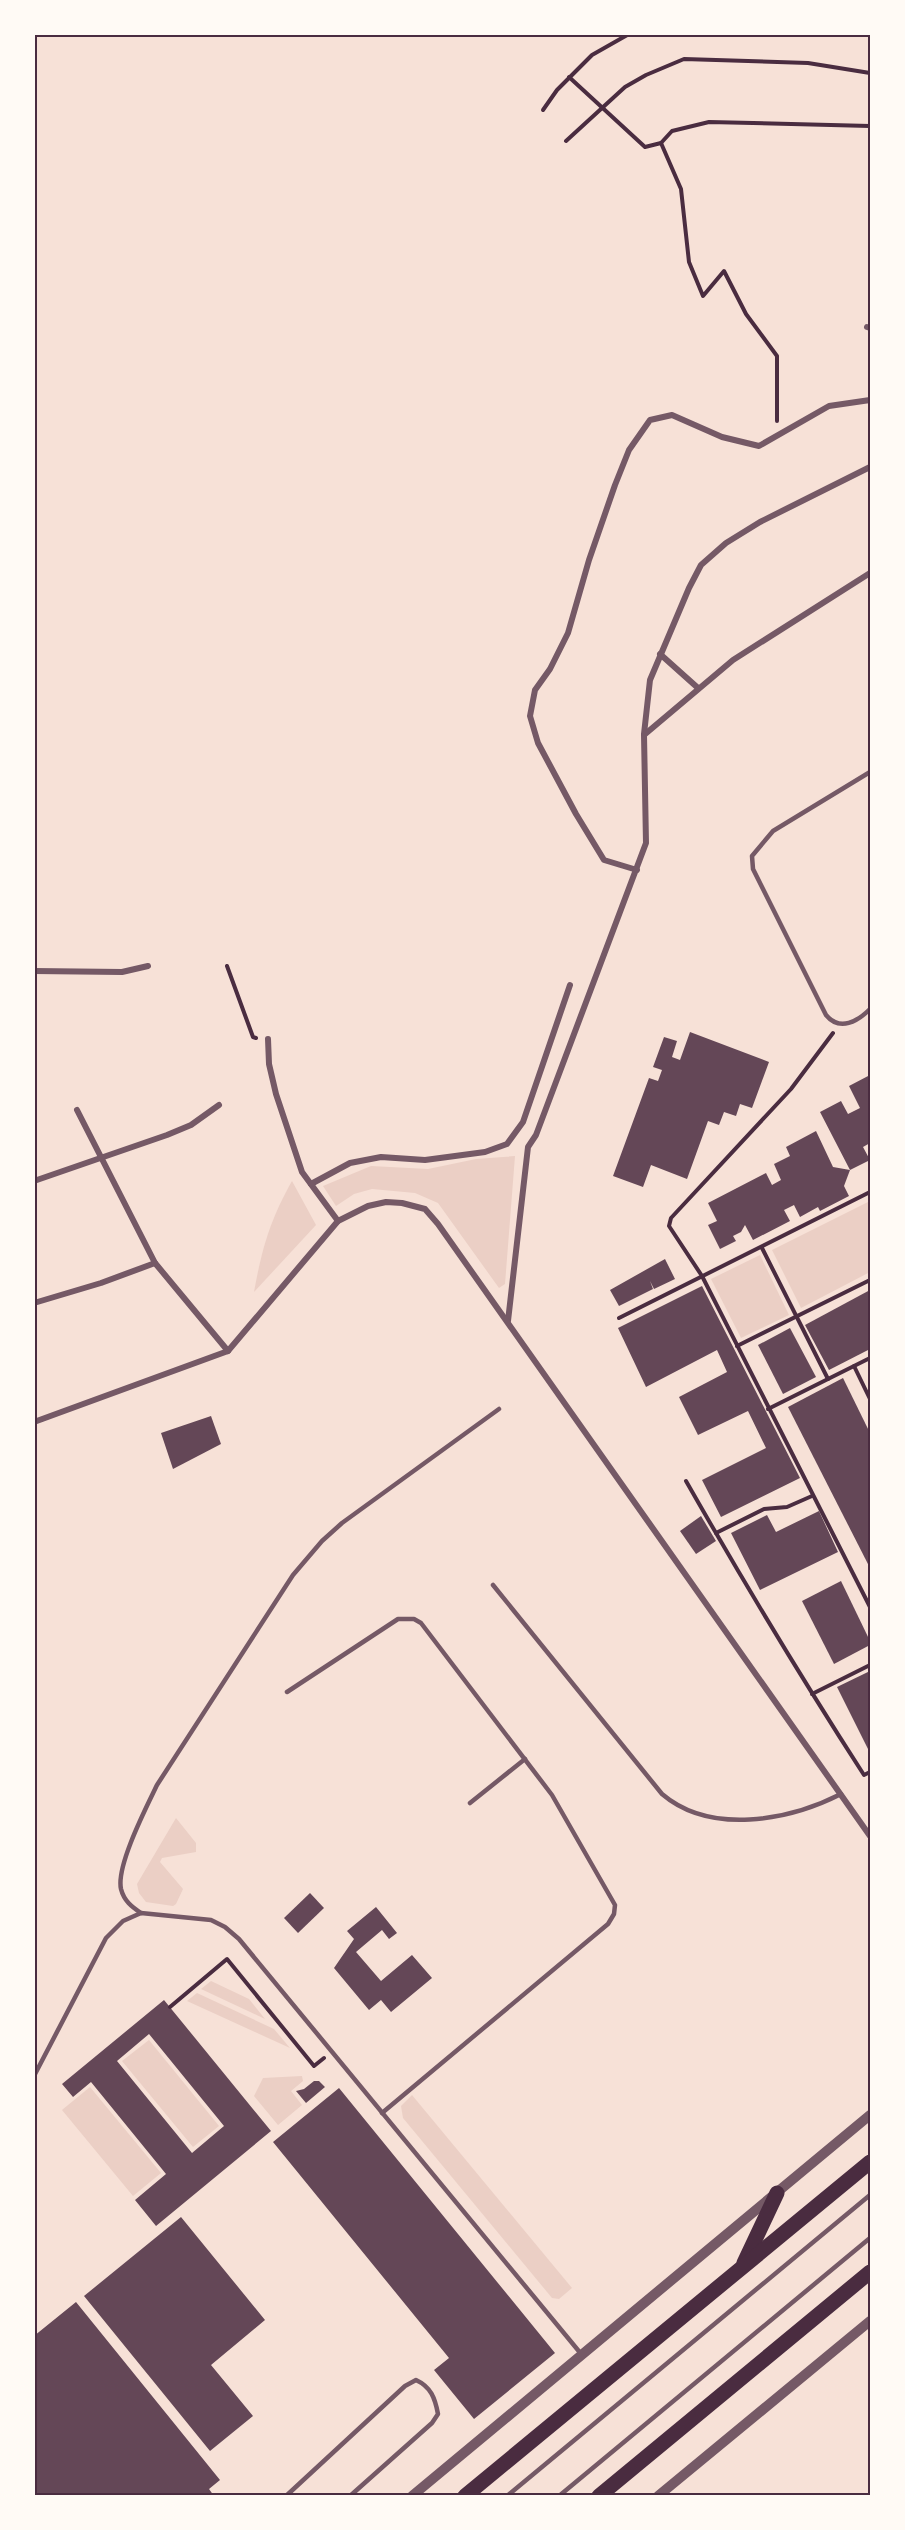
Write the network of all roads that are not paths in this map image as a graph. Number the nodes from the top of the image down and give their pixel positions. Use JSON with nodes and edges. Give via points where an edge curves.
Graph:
{"nodes":[{"id":1,"x":870,"y":400,"type":"edge"},
{"id":2,"x":870,"y":467,"type":"edge"},
{"id":3,"x":870,"y":573,"type":"edge"},
{"id":4,"x":660,"y":654,"type":"junction"},
{"id":5,"x":698,"y":688,"type":"junction"},
{"id":6,"x":644,"y":735,"type":"junction"},
{"id":7,"x":870,"y":772,"type":"edge"},
{"id":8,"x":637,"y":870,"type":"junction"},
{"id":9,"x":148,"y":966,"type":"dead end"},
{"id":10,"x":34,"y":971,"type":"edge"},
{"id":11,"x":570,"y":985,"type":"dead end"},
{"id":12,"x":870,"y":1009,"type":"edge"},
{"id":13,"x":268,"y":1039,"type":"road end"},
{"id":14,"x":219,"y":1105,"type":"dead end"},
{"id":15,"x":77,"y":1110,"type":"dead end"},
{"id":16,"x":100,"y":1156,"type":"junction"},
{"id":17,"x":34,"y":1180,"type":"edge"},
{"id":18,"x":311,"y":1184,"type":"junction"},
{"id":19,"x":338,"y":1221,"type":"junction"},
{"id":20,"x":155,"y":1263,"type":"junction"},
{"id":21,"x":34,"y":1303,"type":"edge"},
{"id":22,"x":507,"y":1322,"type":"junction"},
{"id":23,"x":228,"y":1351,"type":"junction"},
{"id":24,"x":499,"y":1409,"type":"dead end"},
{"id":25,"x":34,"y":1422,"type":"edge"},
{"id":26,"x":493,"y":1586,"type":"dead end"},
{"id":27,"x":287,"y":1692,"type":"dead end"},
{"id":28,"x":525,"y":1759,"type":"junction"},
{"id":29,"x":841,"y":1794,"type":"junction"},
{"id":30,"x":470,"y":1803,"type":"dead end"},
{"id":31,"x":870,"y":1836,"type":"edge"},
{"id":32,"x":141,"y":1913,"type":"junction"},
{"id":33,"x":34,"y":2076,"type":"edge"},
{"id":34,"x":382,"y":2113,"type":"junction"},
{"id":35,"x":870,"y":2115,"type":"edge"},
{"id":36,"x":870,"y":2162,"type":"edge"},
{"id":37,"x":777,"y":2193,"type":"junction"},
{"id":38,"x":870,"y":2195,"type":"edge"},
{"id":39,"x":870,"y":2238,"type":"edge"},
{"id":40,"x":742,"y":2268,"type":"junction"},
{"id":41,"x":870,"y":2271,"type":"edge"},
{"id":42,"x":870,"y":2321,"type":"edge"},
{"id":43,"x":582,"y":2355,"type":"junction"},
{"id":44,"x":286,"y":2496,"type":"edge"},
{"id":45,"x":350,"y":2496,"type":"edge"},
{"id":46,"x":412,"y":2496,"type":"edge"},
{"id":47,"x":465,"y":2496,"type":"edge"},
{"id":48,"x":507,"y":2496,"type":"edge"},
{"id":49,"x":559,"y":2496,"type":"edge"},
{"id":50,"x":599,"y":2496,"type":"edge"},
{"id":51,"x":658,"y":2496,"type":"edge"}],
"edges":[{"from":1,"to":8,"type":"street","via":[[829,406],[759,446],[722,437],[672,415],[650,420],[629,450],[589,560],[568,633],[535,690],[530,716],[538,743],[604,860]]},
{"from":2,"to":4,"type":"street","via":[[760,522],[726,543],[701,565]]},
{"from":3,"to":5,"type":"street","via":[[733,660]]},
{"from":4,"to":5,"type":"street"},
{"from":4,"to":6,"type":"street","via":[[650,680]]},
{"from":5,"to":6,"type":"street"},
{"from":6,"to":8,"type":"street","via":[[646,843]]},
{"from":7,"to":12,"type":"lane","via":[[773,831],[752,856],[753,869],[830,1020],[850,1023]]},
{"from":8,"to":22,"type":"street","via":[[536,1135],[528,1147]]},
{"from":9,"to":10,"type":"street","via":[[122,972]]},
{"from":11,"to":18,"type":"street","via":[[523,1122],[507,1144],[485,1152],[425,1160],[381,1158],[350,1163]]},
{"from":13,"to":18,"type":"street","via":[[276,1094],[302,1172]]},
{"from":14,"to":16,"type":"street","via":[[183,1128]]},
{"from":15,"to":16,"type":"street"},
{"from":16,"to":17,"type":"street"},
{"from":16,"to":20,"type":"street"},
{"from":18,"to":19,"type":"street"},
{"from":19,"to":22,"type":"street","via":[[386,1202],[425,1209]]},
{"from":19,"to":23,"type":"street"},
{"from":20,"to":21,"type":"street"},
{"from":20,"to":23,"type":"street"},
{"from":22,"to":29,"type":"street"},
{"from":23,"to":25,"type":"street"},
{"from":24,"to":32,"type":"lane","via":[[342,1523],[293,1575],[163,1775],[142,1816],[120,1882],[125,1900]]},
{"from":26,"to":29,"type":"lane","via":[[662,1794],[677,1806],[707,1818],[761,1817],[804,1810]]},
{"from":27,"to":28,"type":"lane","via":[[391,1623],[414,1619],[421,1623]]},
{"from":28,"to":30,"type":"lane"},
{"from":28,"to":34,"type":"lane","via":[[552,1795],[611,1894],[614,1914],[608,1924]]},
{"from":29,"to":31,"type":"street"},
{"from":32,"to":33,"type":"lane","via":[[123,1921],[106,1938]]},
{"from":32,"to":34,"type":"lane","via":[[210,1920],[231,1931]]},
{"from":34,"to":43,"type":"lane"},
{"from":35,"to":37,"type":"street"},
{"from":36,"to":40,"type":"main road"},
{"from":37,"to":40,"type":"main road"},
{"from":37,"to":43,"type":"street"},
{"from":38,"to":48,"type":"lane"},
{"from":39,"to":49,"type":"lane"},
{"from":40,"to":47,"type":"main road"},
{"from":41,"to":50,"type":"main road"},
{"from":42,"to":51,"type":"street"},
{"from":43,"to":46,"type":"street"},
{"from":44,"to":45,"type":"lane","via":[[405,2386],[416,2380],[427,2385],[438,2414],[432,2423]]}]}
